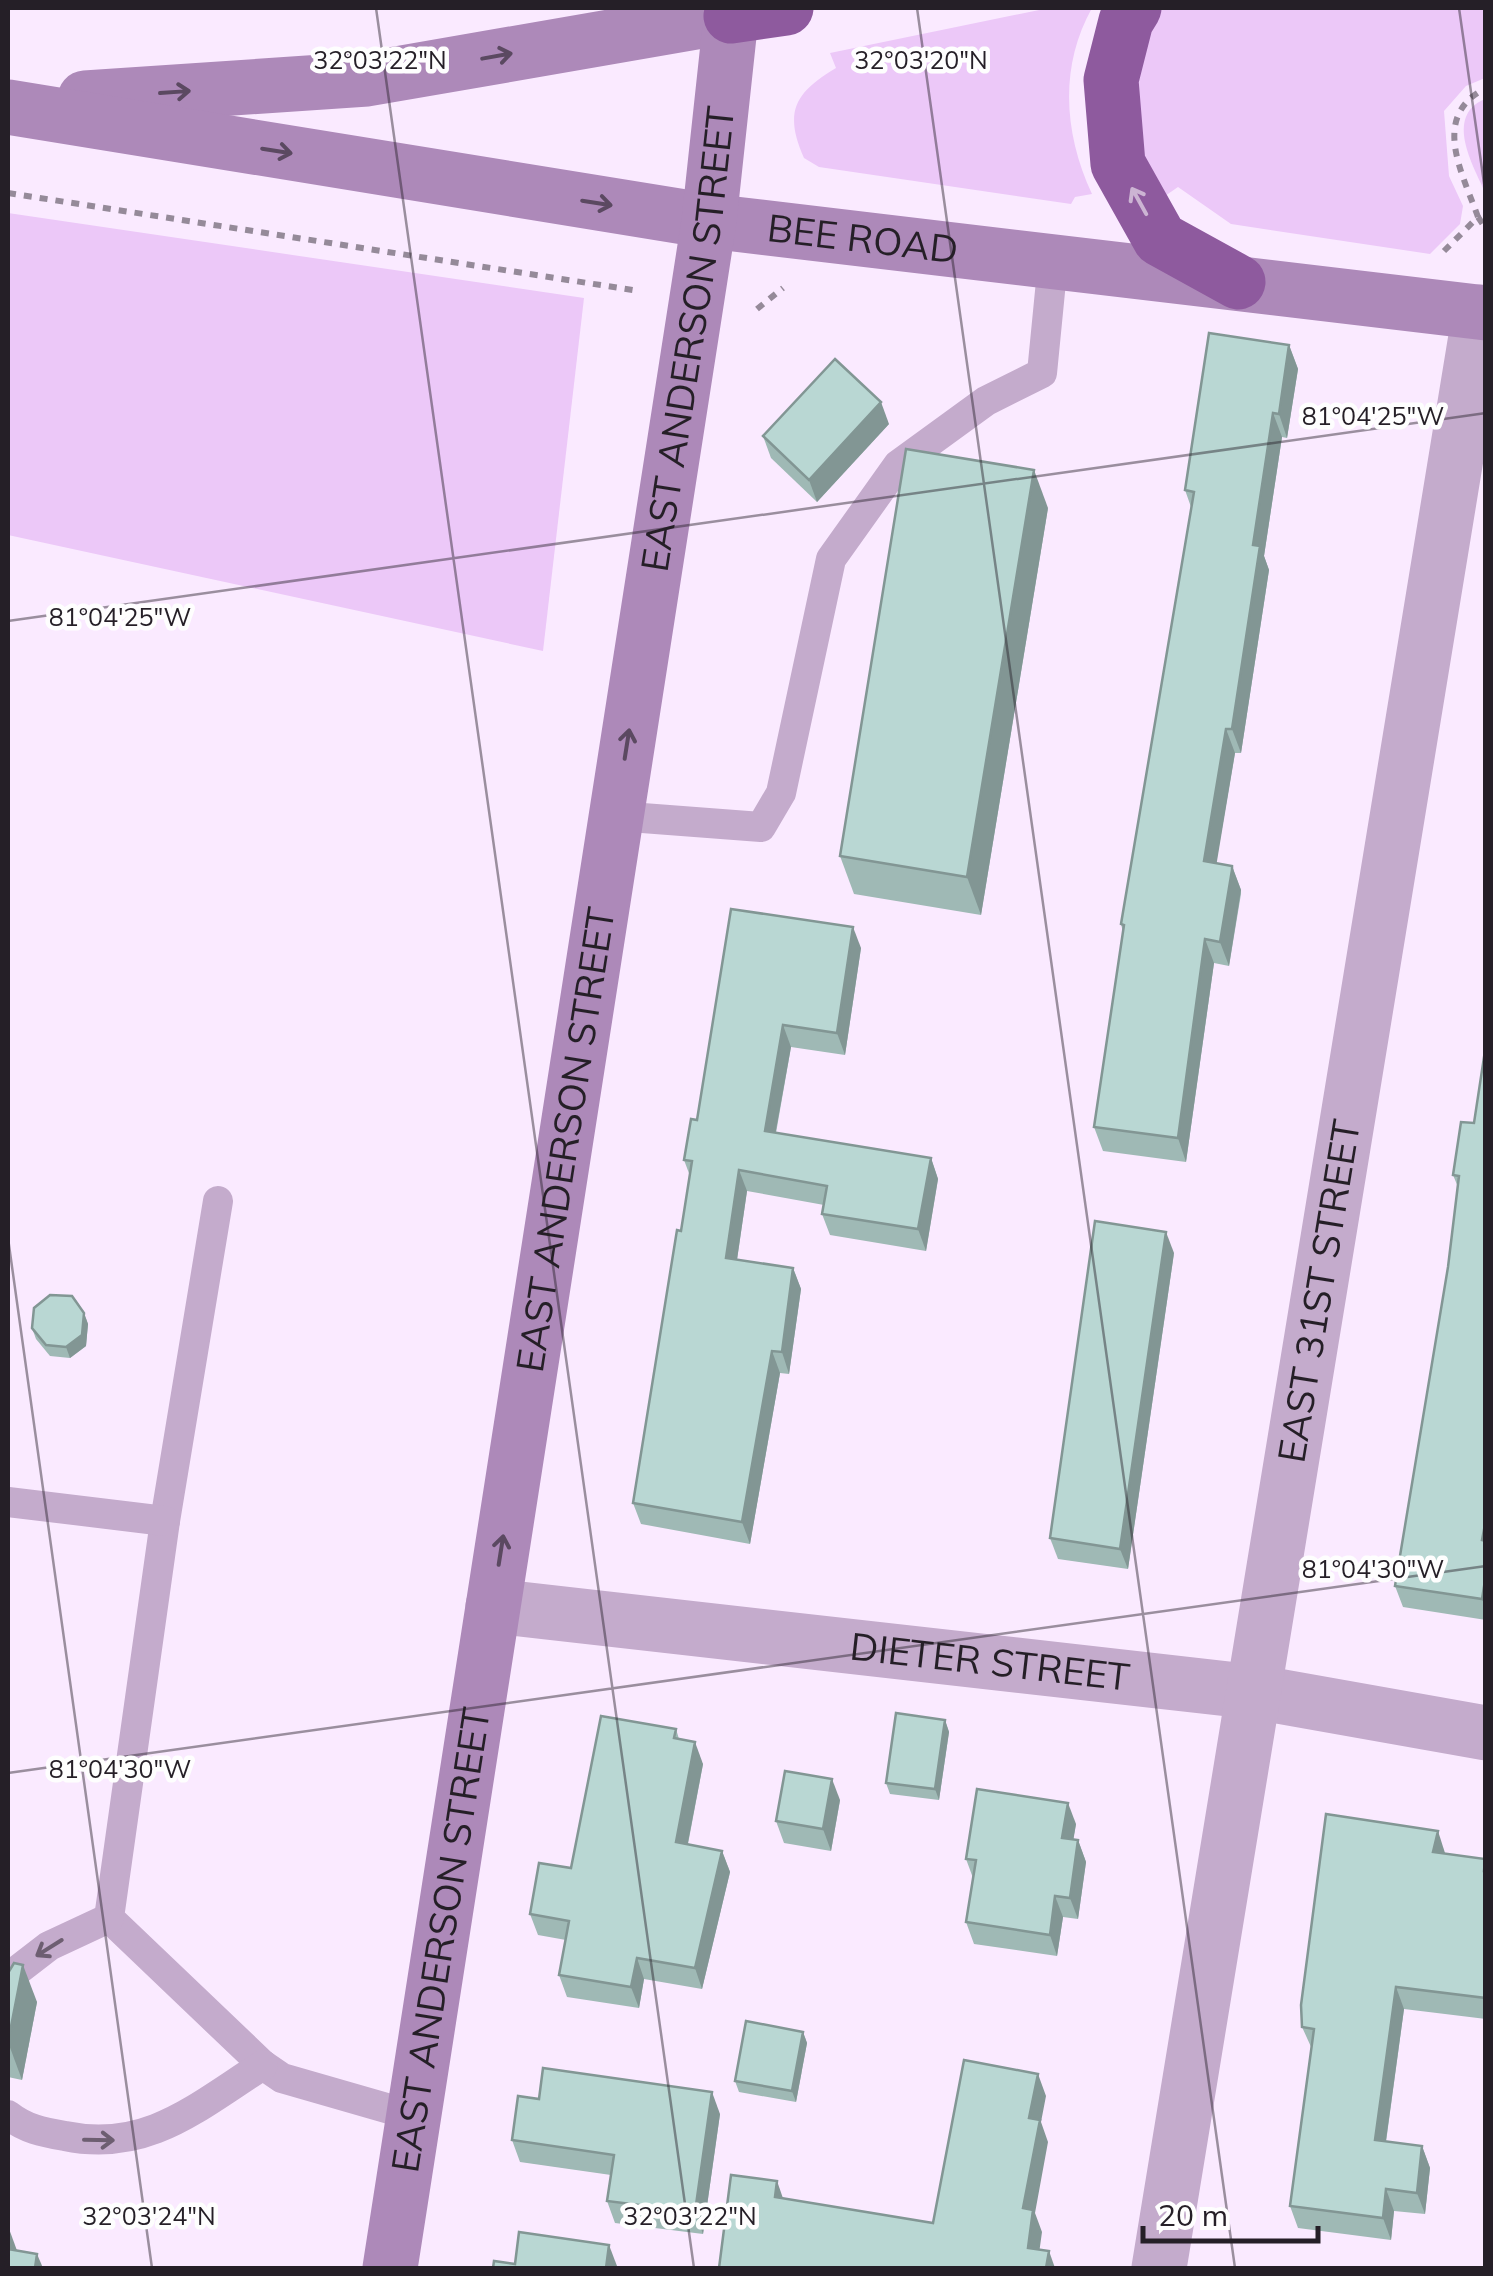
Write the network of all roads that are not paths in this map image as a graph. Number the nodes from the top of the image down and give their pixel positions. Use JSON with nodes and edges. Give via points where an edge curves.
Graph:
{"nodes":[{"id":1,"x":786,"y":8,"type":"edge"},
{"id":2,"x":1134,"y":8,"type":"edge"},
{"id":3,"x":732,"y":12,"type":"edge"},
{"id":4,"x":8,"y":105,"type":"edge"},
{"id":5,"x":709,"y":220,"type":"junction"},
{"id":6,"x":1053,"y":261,"type":"junction"},
{"id":7,"x":1238,"y":282,"type":"junction"},
{"id":8,"x":1483,"y":313,"type":"edge"},
{"id":9,"x":616,"y":816,"type":"junction"},
{"id":10,"x":218,"y":1201,"type":"dead end"},
{"id":11,"x":8,"y":1502,"type":"edge"},
{"id":12,"x":165,"y":1521,"type":"junction"},
{"id":13,"x":492,"y":1606,"type":"junction"},
{"id":14,"x":1255,"y":1692,"type":"junction"},
{"id":15,"x":1486,"y":1732,"type":"edge"},
{"id":16,"x":108,"y":1918,"type":"junction"},
{"id":17,"x":9,"y":1997,"type":"edge"},
{"id":18,"x":263,"y":2064,"type":"junction"},
{"id":19,"x":8,"y":2115,"type":"edge"},
{"id":20,"x":414,"y":2116,"type":"junction"},
{"id":21,"x":390,"y":2268,"type":"edge"},
{"id":22,"x":1159,"y":2268,"type":"edge"}],
"edges":[{"from":1,"to":3,"type":"highway"},
{"from":7,"to":2,"type":"highway","one_way":true,"via":[[1160,238],[1118,164],[1112,80]]},
{"from":4,"to":3,"type":"main road","one_way":true,"via":[[367,79]]},
{"from":3,"to":5,"type":"main road","name":"EAST ANDERSON STREET"},
{"from":4,"to":5,"type":"main road","name":"BEE ROAD","one_way":true},
{"from":5,"to":6,"type":"main road","name":"BEE ROAD"},
{"from":9,"to":5,"type":"main road","name":"EAST ANDERSON STREET","one_way":true},
{"from":6,"to":7,"type":"main road","name":"BEE ROAD"},
{"from":6,"to":9,"type":"lane","via":[[1042,373],[986,401],[898,464],[831,559],[781,793],[761,828]]},
{"from":7,"to":8,"type":"main road","name":"BEE ROAD"},
{"from":8,"to":14,"type":"street","name":"EAST 31ST STREET"},
{"from":13,"to":9,"type":"main road","name":"EAST ANDERSON STREET","one_way":true},
{"from":10,"to":12,"type":"lane"},
{"from":11,"to":12,"type":"lane"},
{"from":12,"to":16,"type":"lane"},
{"from":13,"to":14,"type":"street","name":"DIETER STREET"},
{"from":13,"to":20,"type":"main road","name":"EAST ANDERSON STREET"},
{"from":14,"to":15,"type":"street","name":"DIETER STREET"},
{"from":14,"to":22,"type":"street","name":"EAST 31ST STREET"},
{"from":16,"to":17,"type":"lane","one_way":true,"via":[[49,1946],[14,1973]]},
{"from":16,"to":18,"type":"lane"},
{"from":19,"to":18,"type":"lane","one_way":true,"via":[[26,2128],[96,2143],[145,2137]]},
{"from":18,"to":20,"type":"lane","via":[[282,2078]]},
{"from":20,"to":21,"type":"main road","name":"EAST ANDERSON STREET"}]}
